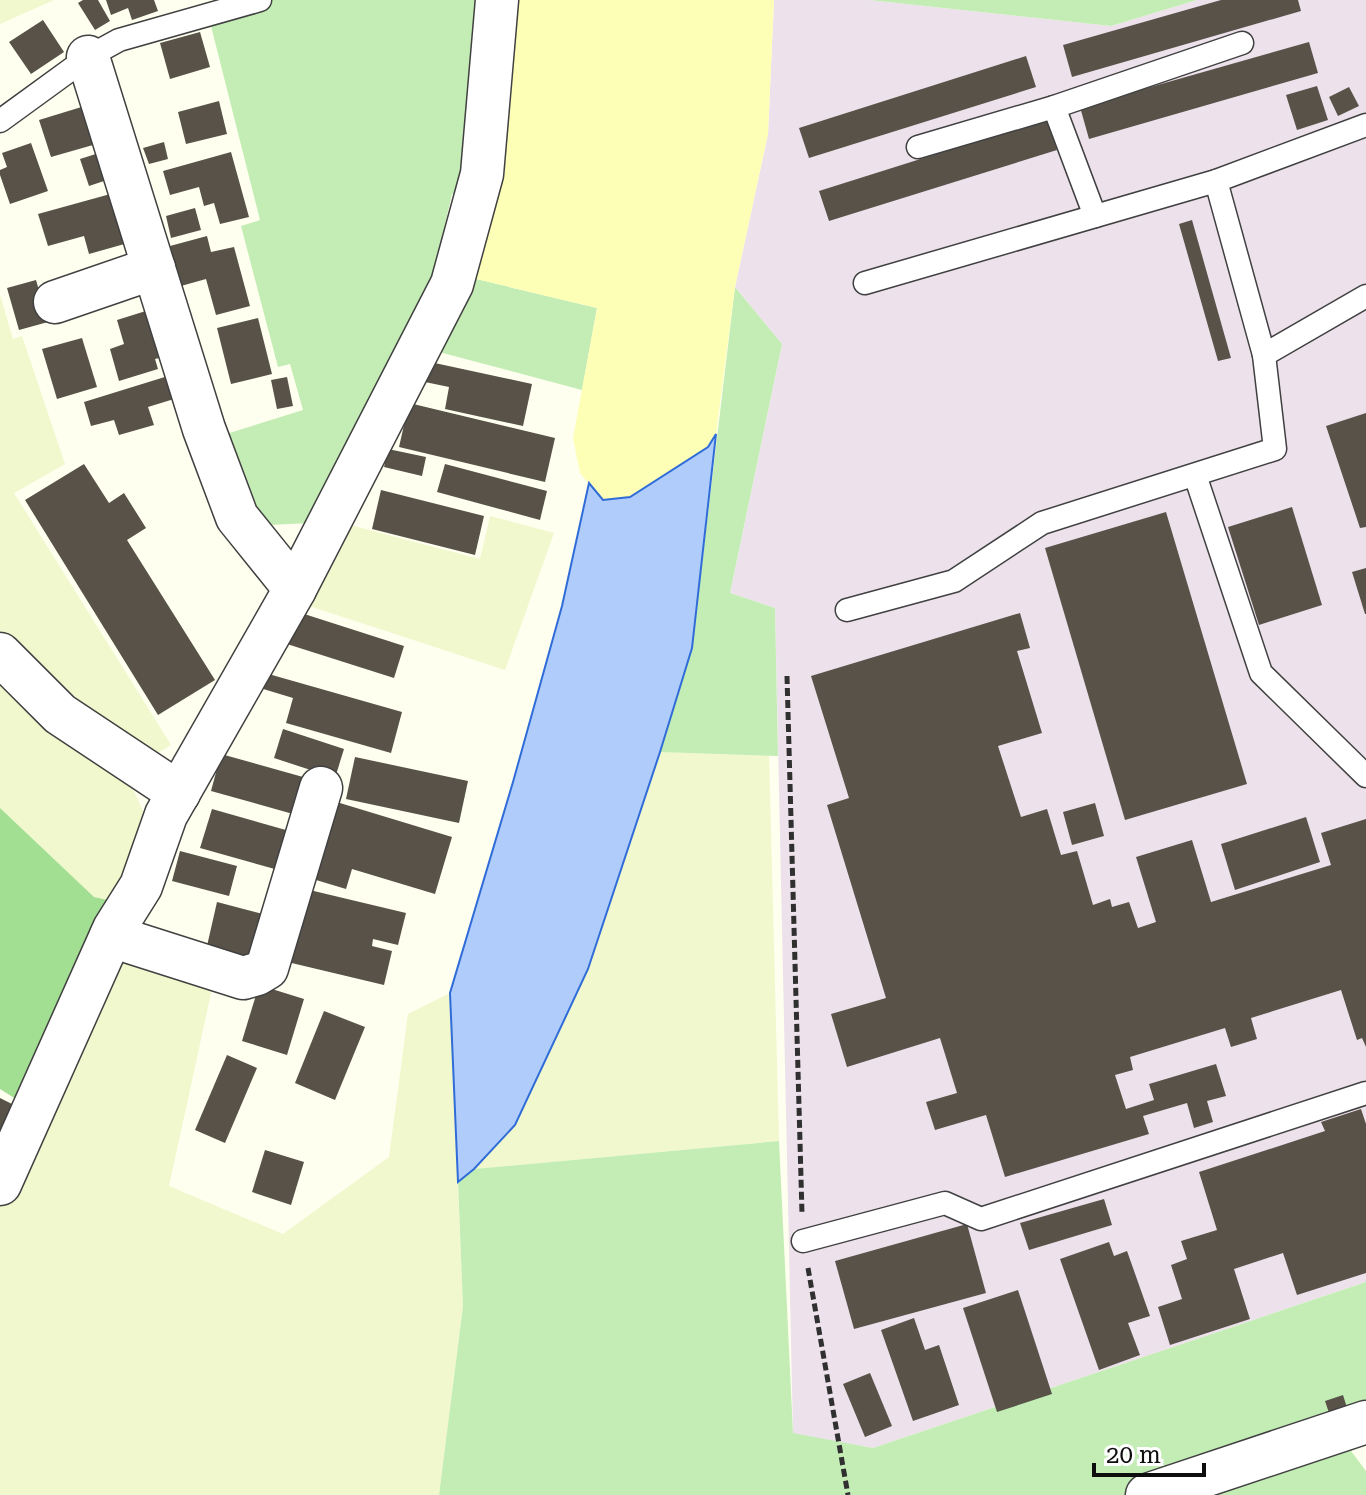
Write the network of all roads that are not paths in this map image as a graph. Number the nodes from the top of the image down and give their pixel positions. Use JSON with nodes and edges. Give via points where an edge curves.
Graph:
{"nodes":[{"id":1,"x":260,"y":0,"type":"edge"},
{"id":2,"x":497,"y":0,"type":"edge"},
{"id":3,"x":1242,"y":43,"type":"dead end"},
{"id":4,"x":88,"y":57,"type":"junction"},
{"id":5,"x":1054,"y":107,"type":"junction"},
{"id":6,"x":0,"y":121,"type":"edge"},
{"id":7,"x":1366,"y":125,"type":"edge"},
{"id":8,"x":918,"y":147,"type":"dead end"},
{"id":9,"x":1216,"y":181,"type":"junction"},
{"id":10,"x":1095,"y":216,"type":"junction"},
{"id":11,"x":154,"y":268,"type":"junction"},
{"id":12,"x":865,"y":283,"type":"dead end"},
{"id":13,"x":1366,"y":296,"type":"edge"},
{"id":14,"x":55,"y":302,"type":"dead end"},
{"id":15,"x":1264,"y":355,"type":"junction"},
{"id":16,"x":1195,"y":475,"type":"junction"},
{"id":17,"x":295,"y":589,"type":"junction"},
{"id":18,"x":847,"y":610,"type":"dead end"},
{"id":19,"x":0,"y":654,"type":"edge"},
{"id":20,"x":1366,"y":776,"type":"edge"},
{"id":21,"x":321,"y":788,"type":"dead end"},
{"id":22,"x":179,"y":793,"type":"junction"},
{"id":23,"x":111,"y":936,"type":"junction"},
{"id":24,"x":1366,"y":1093,"type":"edge"},
{"id":25,"x":0,"y":1184,"type":"edge"},
{"id":26,"x":803,"y":1241,"type":"road end"},
{"id":27,"x":1366,"y":1422,"type":"edge"},
{"id":28,"x":1147,"y":1495,"type":"edge"}],
"edges":[{"from":1,"to":4,"type":"lane","via":[[119,40]]},
{"from":2,"to":17,"type":"street","via":[[482,174],[452,284]]},
{"from":3,"to":5,"type":"lane"},
{"from":4,"to":6,"type":"lane"},
{"from":4,"to":11,"type":"street"},
{"from":5,"to":8,"type":"lane"},
{"from":5,"to":10,"type":"lane"},
{"from":7,"to":9,"type":"lane"},
{"from":9,"to":10,"type":"lane"},
{"from":9,"to":15,"type":"lane"},
{"from":10,"to":12,"type":"lane"},
{"from":11,"to":14,"type":"street"},
{"from":11,"to":17,"type":"street","via":[[237,517]]},
{"from":13,"to":15,"type":"lane"},
{"from":15,"to":16,"type":"lane","via":[[1275,449]]},
{"from":16,"to":18,"type":"lane","via":[[1042,523],[954,581]]},
{"from":16,"to":20,"type":"lane","via":[[1261,673]]},
{"from":17,"to":22,"type":"street"},
{"from":19,"to":22,"type":"street","via":[[60,714]]},
{"from":21,"to":23,"type":"street","via":[[267,968],[243,978]]},
{"from":22,"to":23,"type":"street","via":[[141,886]]},
{"from":23,"to":25,"type":"street"},
{"from":24,"to":26,"type":"lane","via":[[981,1219],[945,1203]]},
{"from":27,"to":28,"type":"street"}]}
